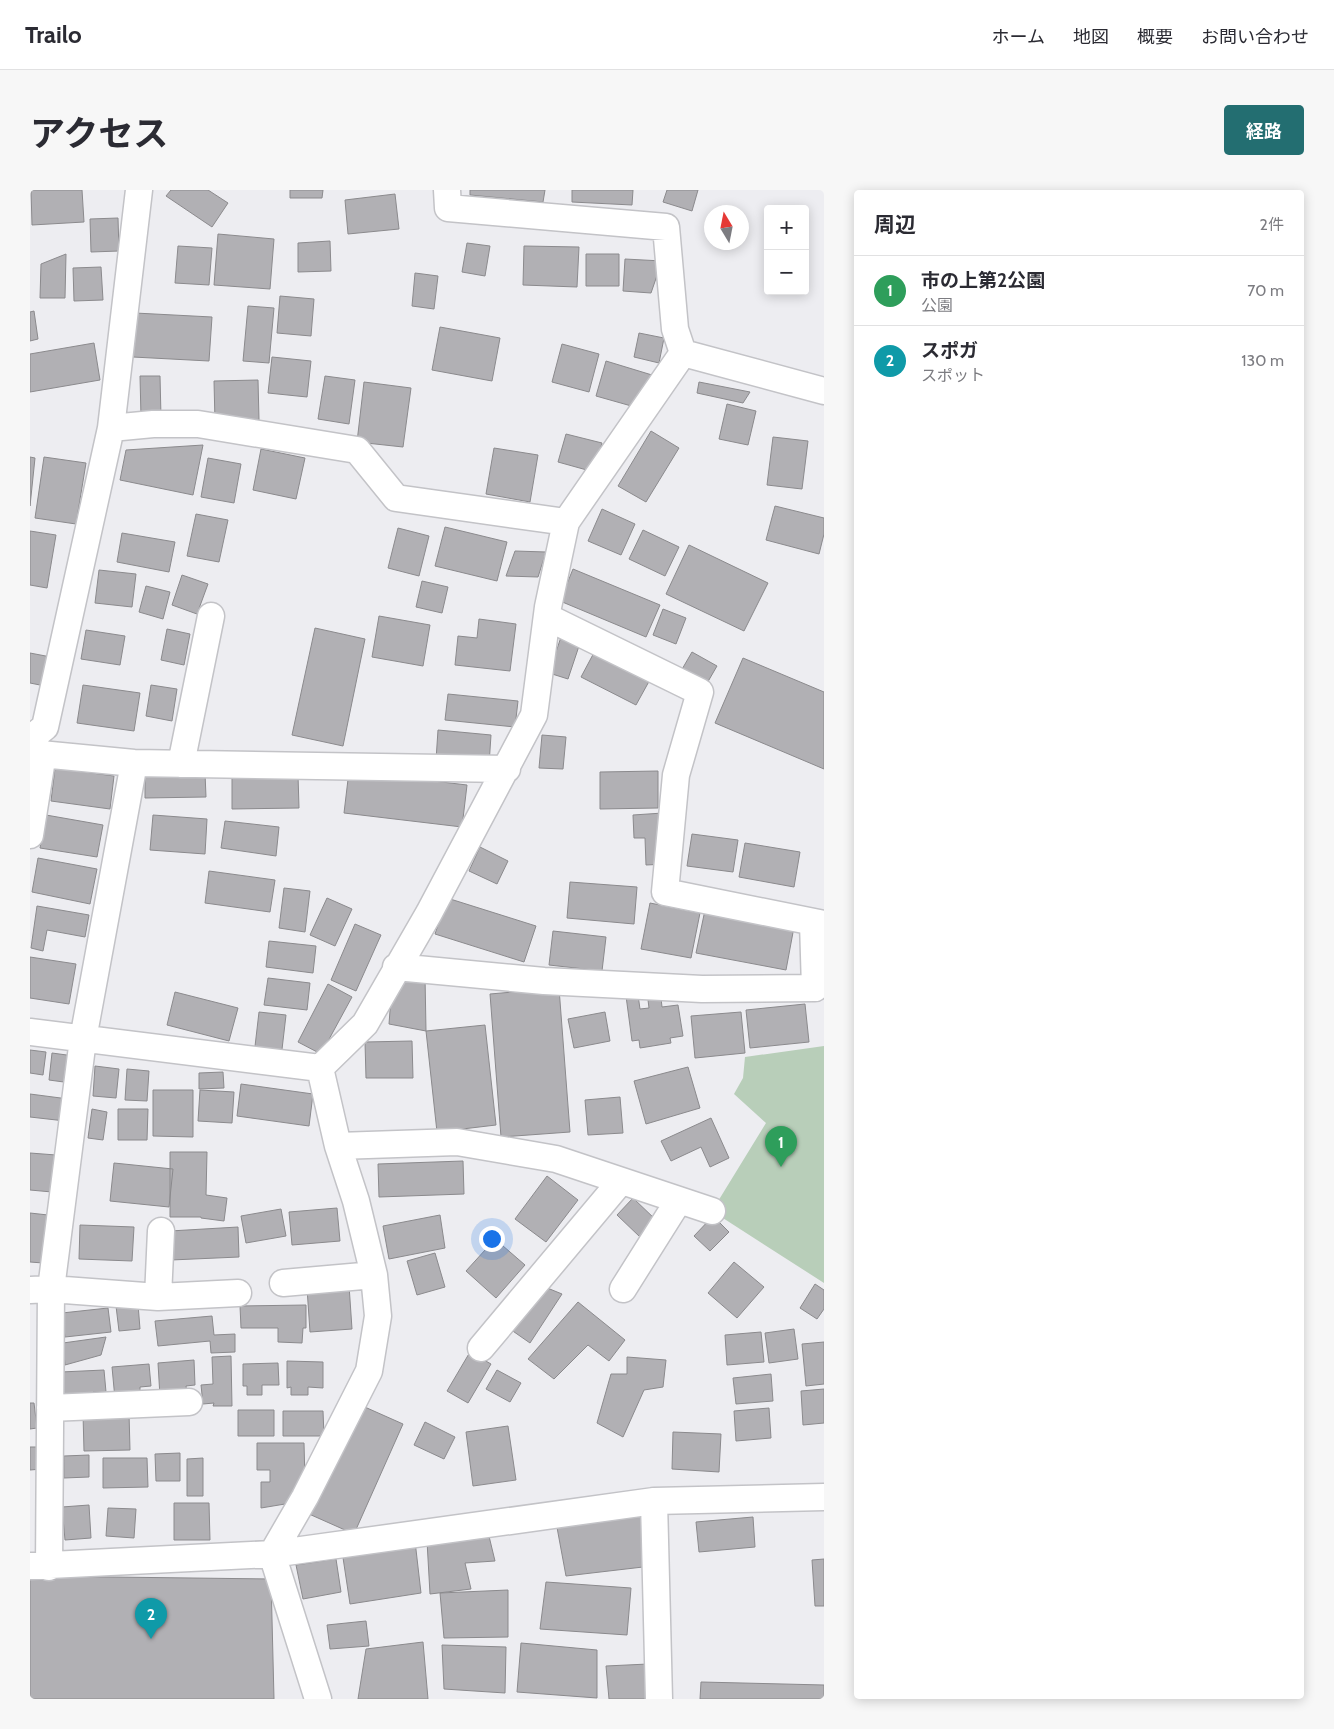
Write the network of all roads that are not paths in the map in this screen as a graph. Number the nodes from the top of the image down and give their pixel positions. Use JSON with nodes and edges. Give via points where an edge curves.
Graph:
{"nodes":[{"id":1,"x":139,"y":190,"type":"edge"},
{"id":2,"x":447,"y":190,"type":"edge"},
{"id":3,"x":683,"y":353,"type":"junction"},
{"id":4,"x":824,"y":391,"type":"edge"},
{"id":5,"x":111,"y":428,"type":"junction"},
{"id":6,"x":566,"y":522,"type":"junction"},
{"id":7,"x":211,"y":616,"type":"dead end"},
{"id":8,"x":547,"y":617,"type":"junction"},
{"id":9,"x":34,"y":748,"type":"edge"},
{"id":10,"x":134,"y":763,"type":"junction"},
{"id":11,"x":181,"y":764,"type":"junction"},
{"id":12,"x":507,"y":769,"type":"junction"},
{"id":13,"x":30,"y":835,"type":"edge"},
{"id":14,"x":819,"y":923,"type":"edge"},
{"id":15,"x":396,"y":967,"type":"junction"},
{"id":16,"x":30,"y":1032,"type":"edge"},
{"id":17,"x":83,"y":1039,"type":"junction"},
{"id":18,"x":320,"y":1068,"type":"junction"},
{"id":19,"x":338,"y":1146,"type":"junction"},
{"id":20,"x":621,"y":1181,"type":"junction"},
{"id":21,"x":679,"y":1200,"type":"junction"},
{"id":22,"x":712,"y":1211,"type":"dead end"},
{"id":23,"x":161,"y":1231,"type":"dead end"},
{"id":24,"x":374,"y":1275,"type":"junction"},
{"id":25,"x":283,"y":1283,"type":"dead end"},
{"id":26,"x":40,"y":1289,"type":"edge"},
{"id":27,"x":623,"y":1289,"type":"dead end"},
{"id":28,"x":238,"y":1293,"type":"dead end"},
{"id":29,"x":158,"y":1298,"type":"junction"},
{"id":30,"x":481,"y":1348,"type":"dead end"},
{"id":31,"x":189,"y":1402,"type":"dead end"},
{"id":32,"x":50,"y":1408,"type":"junction"},
{"id":33,"x":39,"y":1482,"type":"edge"},
{"id":34,"x":824,"y":1497,"type":"edge"},
{"id":35,"x":654,"y":1502,"type":"junction"},
{"id":36,"x":272,"y":1554,"type":"junction"},
{"id":37,"x":39,"y":1567,"type":"edge"},
{"id":38,"x":318,"y":1699,"type":"edge"},
{"id":39,"x":659,"y":1699,"type":"edge"}],
"edges":[{"from":1,"to":5,"type":"street"},
{"from":2,"to":3,"type":"street","via":[[448,208],[666,227],[675,329]]},
{"from":3,"to":4,"type":"street"},
{"from":3,"to":6,"type":"street"},
{"from":5,"to":6,"type":"street","via":[[198,424],[358,450],[396,498]]},
{"from":5,"to":9,"type":"street","via":[[45,727]]},
{"from":6,"to":8,"type":"street"},
{"from":7,"to":11,"type":"street"},
{"from":8,"to":12,"type":"street","via":[[534,715]]},
{"from":8,"to":14,"type":"street","via":[[700,692],[676,776],[665,892]]},
{"from":9,"to":10,"type":"street"},
{"from":9,"to":13,"type":"street"},
{"from":10,"to":11,"type":"street"},
{"from":10,"to":17,"type":"street"},
{"from":11,"to":12,"type":"street"},
{"from":12,"to":15,"type":"street"},
{"from":14,"to":15,"type":"street","via":[[815,988],[702,989],[544,981]]},
{"from":15,"to":18,"type":"street","via":[[365,1024]]},
{"from":16,"to":17,"type":"street"},
{"from":17,"to":18,"type":"street"},
{"from":17,"to":26,"type":"street"},
{"from":18,"to":19,"type":"street"},
{"from":19,"to":20,"type":"street","via":[[457,1142],[556,1159]]},
{"from":19,"to":24,"type":"street","via":[[356,1201]]},
{"from":20,"to":21,"type":"street"},
{"from":20,"to":30,"type":"street"},
{"from":21,"to":22,"type":"street"},
{"from":21,"to":27,"type":"street"},
{"from":23,"to":29,"type":"street"},
{"from":24,"to":25,"type":"street"},
{"from":24,"to":36,"type":"street","via":[[378,1316],[369,1371]]},
{"from":26,"to":29,"type":"street"},
{"from":26,"to":32,"type":"street"},
{"from":28,"to":29,"type":"street"},
{"from":31,"to":32,"type":"street"},
{"from":32,"to":33,"type":"street"},
{"from":33,"to":37,"type":"street"},
{"from":34,"to":35,"type":"street"},
{"from":35,"to":36,"type":"street"},
{"from":35,"to":39,"type":"street"},
{"from":36,"to":37,"type":"street"},
{"from":36,"to":38,"type":"street"}]}
